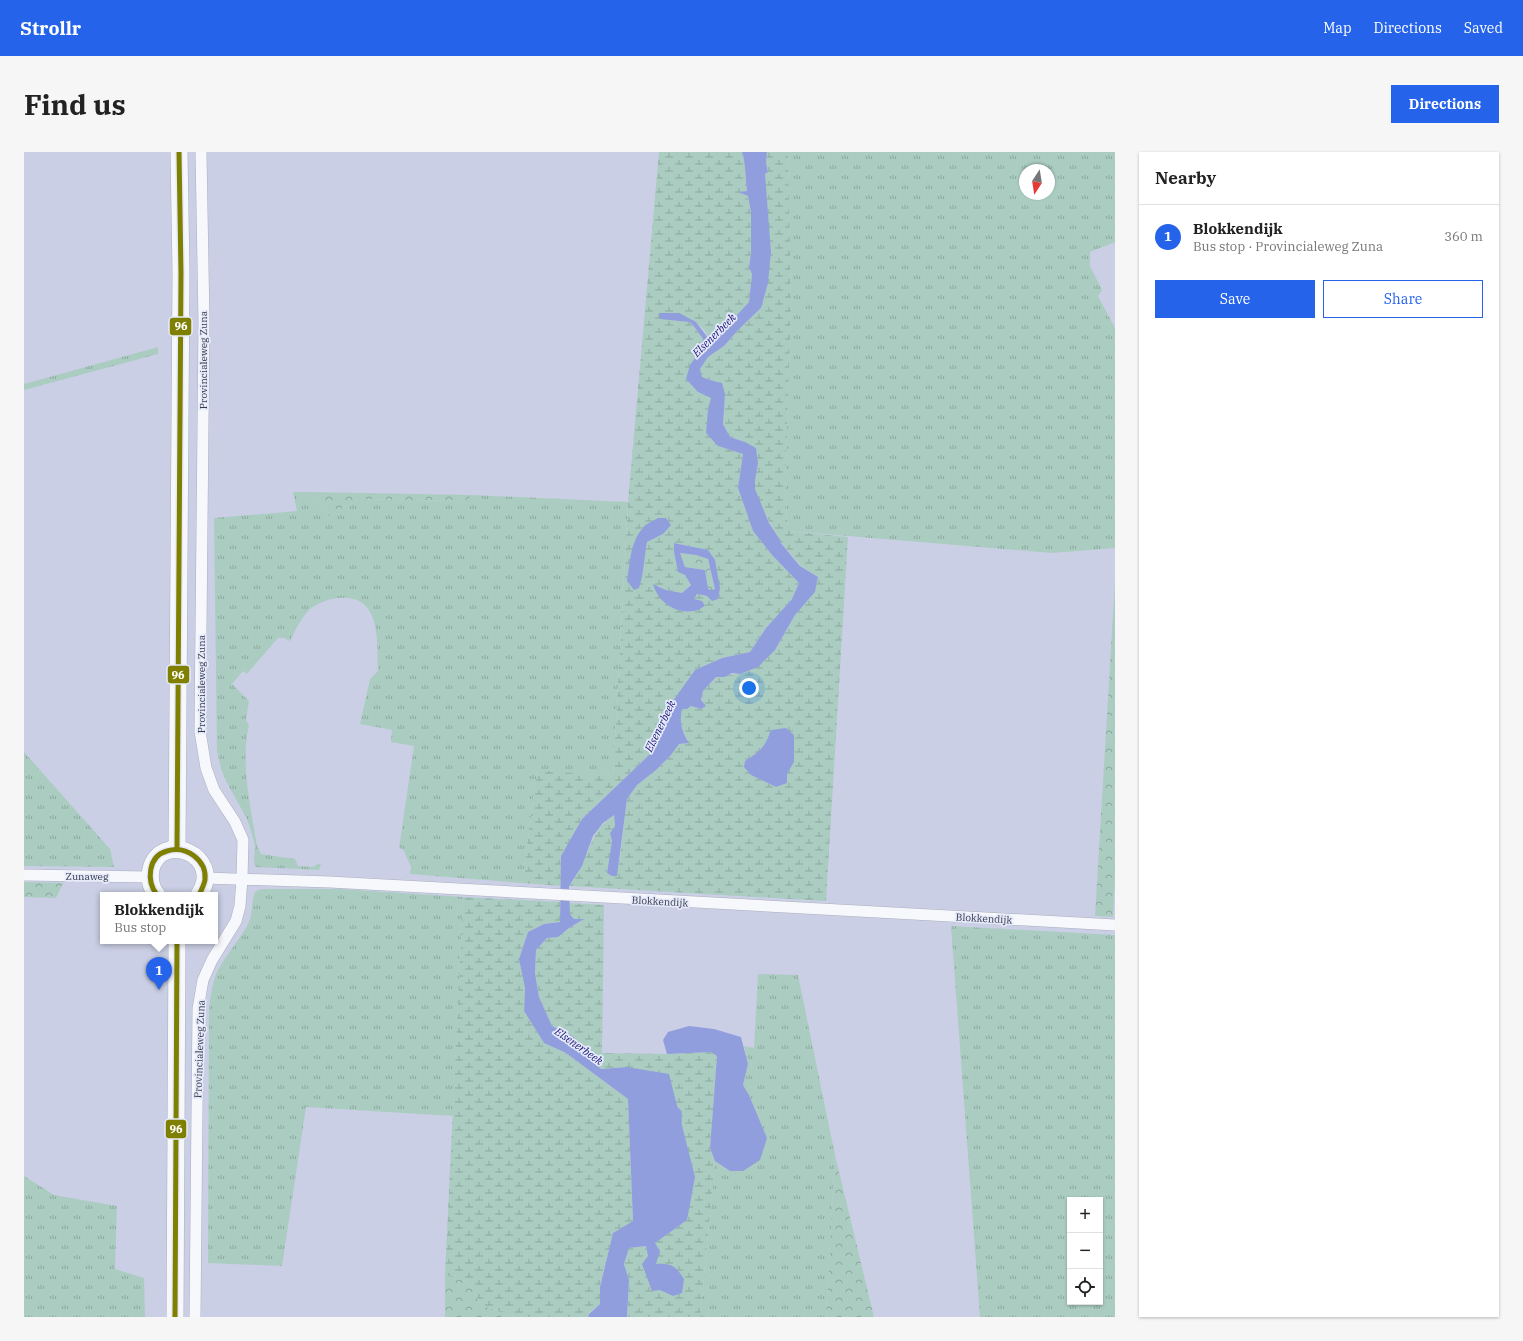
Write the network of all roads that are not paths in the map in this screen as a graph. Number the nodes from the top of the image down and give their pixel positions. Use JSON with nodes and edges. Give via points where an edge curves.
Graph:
{"nodes":[{"id":1,"x":179,"y":152,"type":"edge"},
{"id":2,"x":201,"y":152,"type":"edge"},
{"id":3,"x":177,"y":849,"type":"junction"},
{"id":4,"x":24,"y":876,"type":"edge"},
{"id":5,"x":149,"y":877,"type":"junction"},
{"id":6,"x":205,"y":878,"type":"junction"},
{"id":7,"x":242,"y":879,"type":"junction"},
{"id":8,"x":154,"y":892,"type":"edge"},
{"id":9,"x":201,"y":892,"type":"edge"},
{"id":10,"x":1115,"y":925,"type":"edge"},
{"id":11,"x":177,"y":944,"type":"edge"},
{"id":12,"x":175,"y":1317,"type":"edge"},
{"id":13,"x":195,"y":1317,"type":"edge"}],
"edges":[{"from":1,"to":3,"type":"main road","via":[[181,281]]},
{"from":2,"to":7,"type":"street","name":"Provincialeweg Zuna","via":[[204,322],[200,731],[206,768],[214,790],[235,822],[243,840]]},
{"from":3,"to":5,"type":"main road","via":[[165,852],[156,859]]},
{"from":3,"to":6,"type":"main road","via":[[190,852],[199,859],[204,868]]},
{"from":4,"to":5,"type":"street","name":"Zunaweg"},
{"from":5,"to":8,"type":"main road"},
{"from":6,"to":7,"type":"street","name":"Blokkendijk"},
{"from":6,"to":9,"type":"main road"},
{"from":7,"to":10,"type":"street","name":"Blokkendijk"},
{"from":7,"to":13,"type":"street","name":"Provincialeweg Zuna","via":[[236,921],[203,980],[198,1009]]},
{"from":11,"to":12,"type":"main road"}]}
